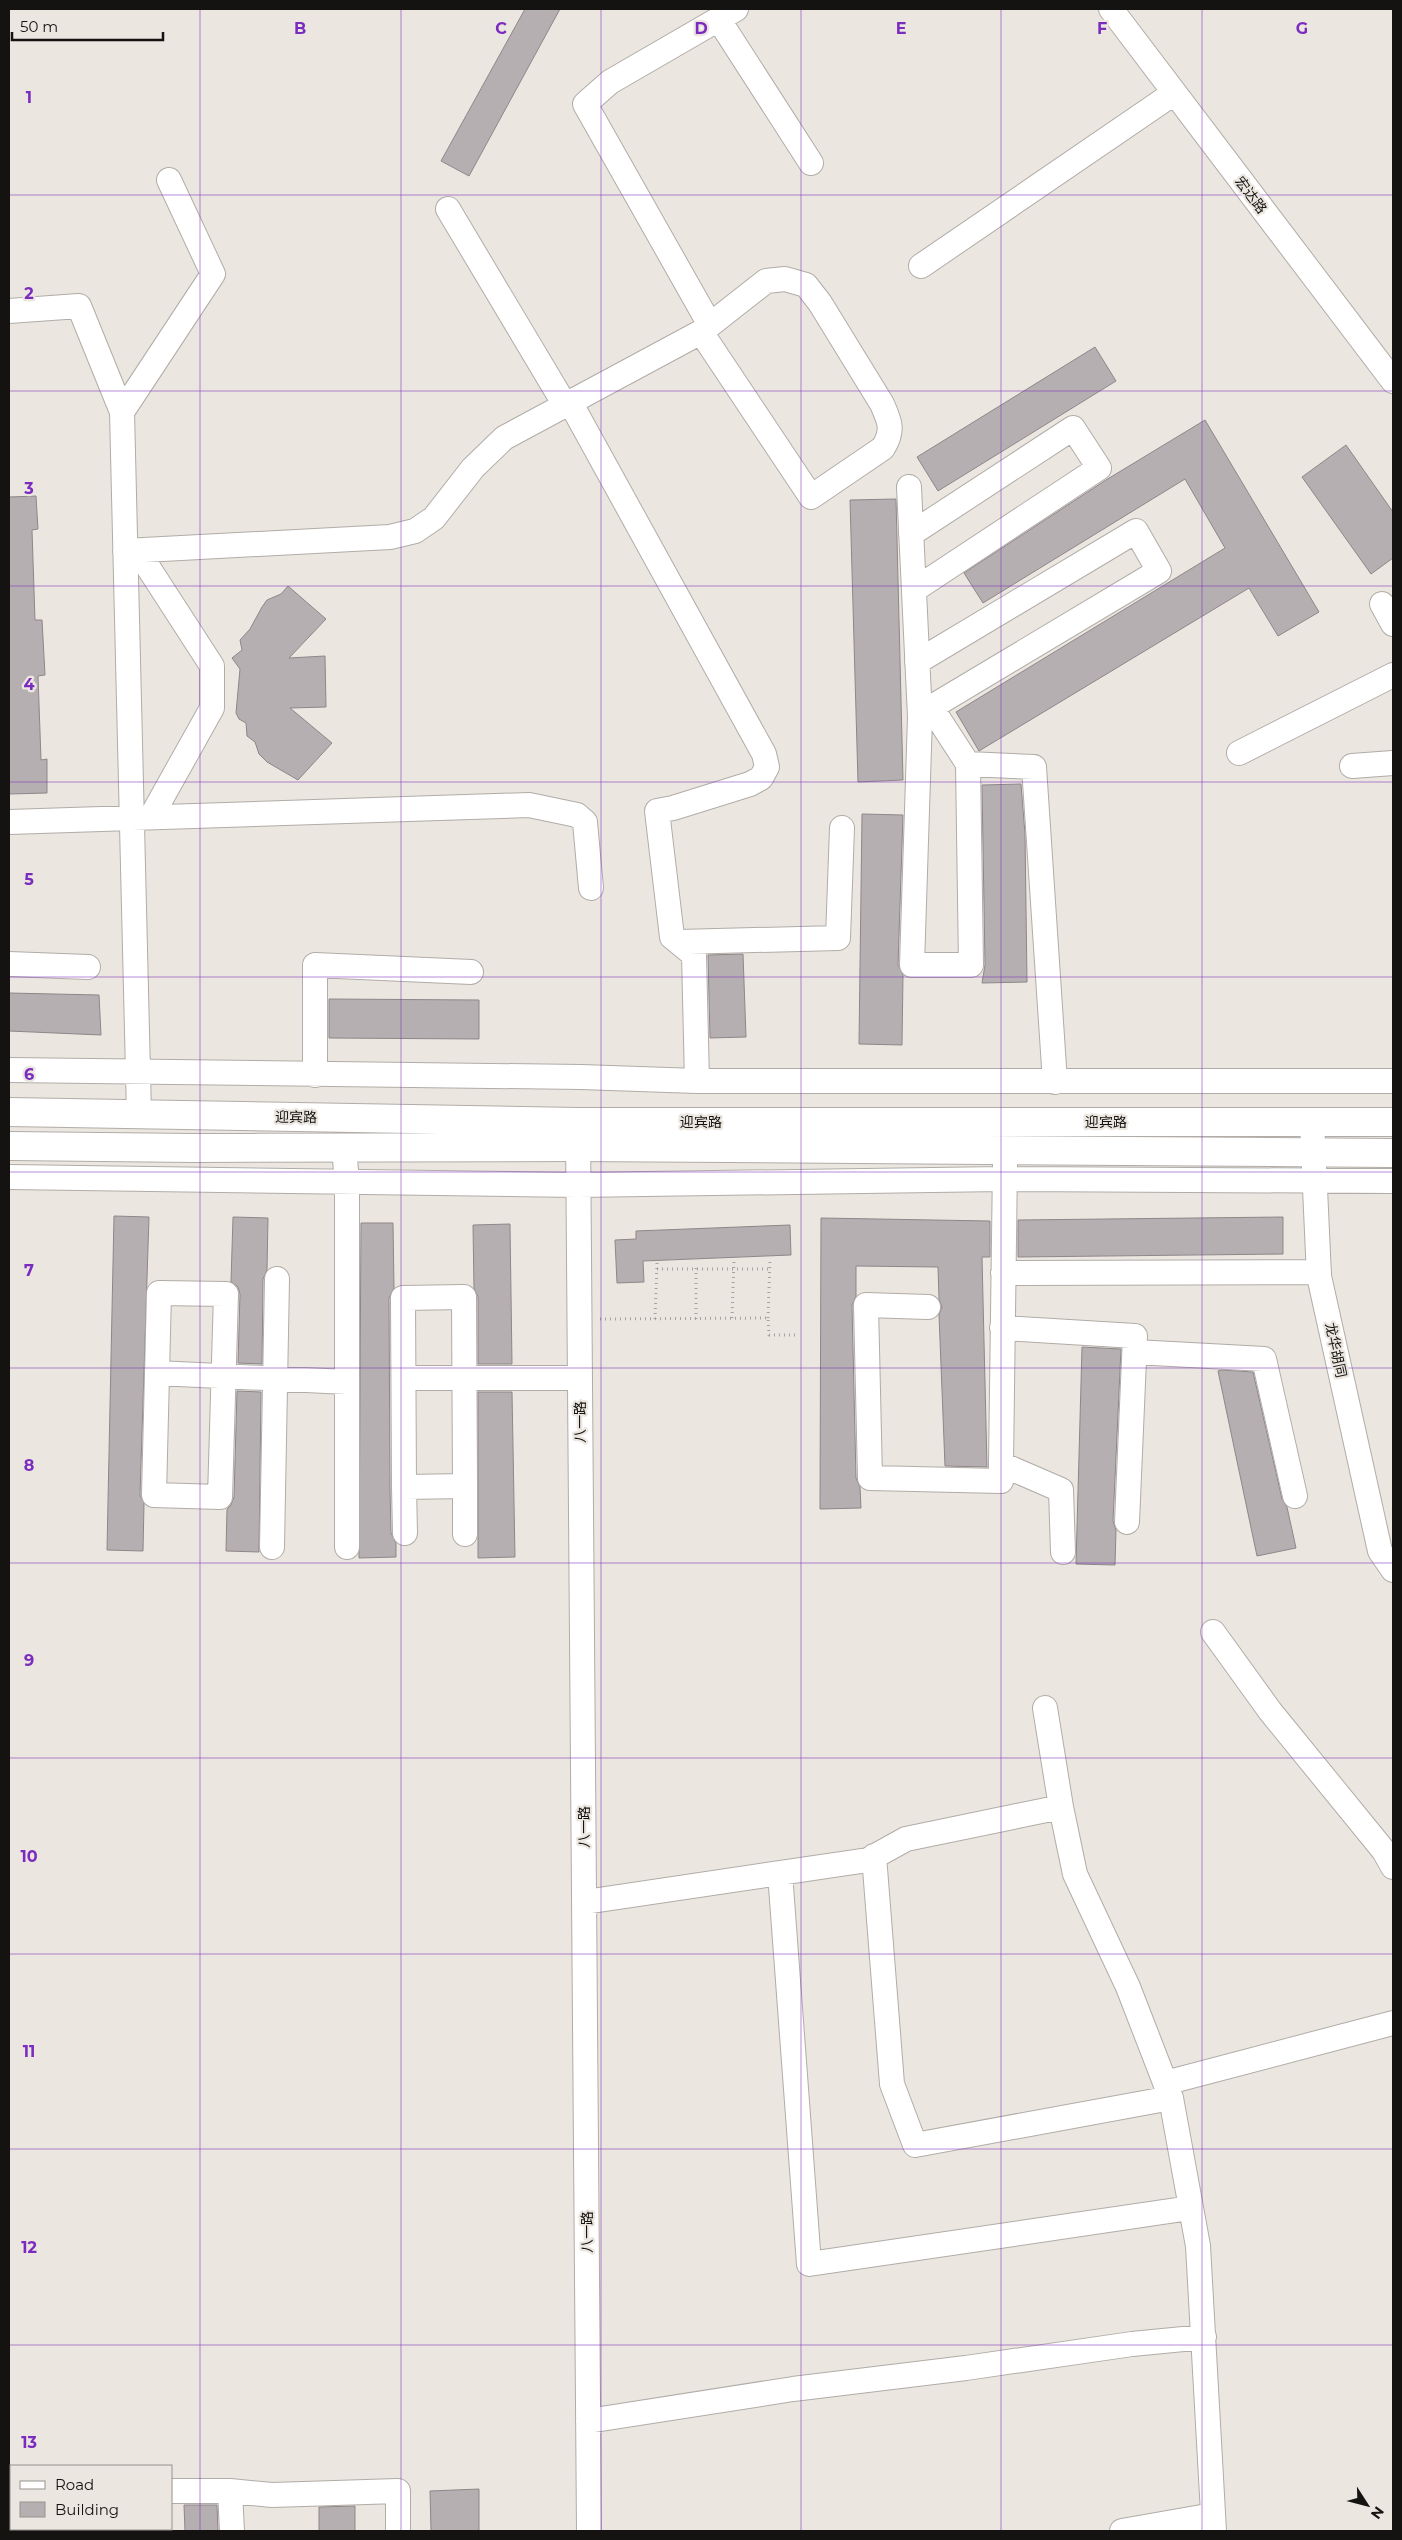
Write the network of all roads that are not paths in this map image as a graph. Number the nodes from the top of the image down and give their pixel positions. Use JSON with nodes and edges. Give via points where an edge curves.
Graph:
{"nodes":[{"id":1,"x":1111,"y":9,"type":"edge"},
{"id":2,"x":727,"y":13,"type":"edge"},
{"id":3,"x":1174,"y":93,"type":"junction"},
{"id":4,"x":811,"y":163,"type":"dead end"},
{"id":5,"x":169,"y":180,"type":"dead end"},
{"id":6,"x":448,"y":209,"type":"dead end"},
{"id":7,"x":922,"y":266,"type":"dead end"},
{"id":8,"x":9,"y":311,"type":"edge"},
{"id":9,"x":705,"y":328,"type":"junction"},
{"id":10,"x":1393,"y":380,"type":"edge"},
{"id":11,"x":567,"y":403,"type":"junction"},
{"id":12,"x":122,"y":412,"type":"junction"},
{"id":13,"x":909,"y":487,"type":"dead end"},
{"id":14,"x":911,"y":534,"type":"junction"},
{"id":15,"x":131,"y":551,"type":"junction"},
{"id":16,"x":914,"y":590,"type":"junction"},
{"id":17,"x":1382,"y":604,"type":"dead end"},
{"id":18,"x":1393,"y":624,"type":"edge"},
{"id":19,"x":917,"y":662,"type":"junction"},
{"id":20,"x":1393,"y":674,"type":"edge"},
{"id":21,"x":925,"y":711,"type":"junction"},
{"id":22,"x":1239,"y":752,"type":"dead end"},
{"id":23,"x":1393,"y":763,"type":"edge"},
{"id":24,"x":968,"y":764,"type":"junction"},
{"id":25,"x":1352,"y":766,"type":"dead end"},
{"id":26,"x":141,"y":818,"type":"junction"},
{"id":27,"x":9,"y":822,"type":"edge"},
{"id":28,"x":842,"y":828,"type":"dead end"},
{"id":29,"x":592,"y":888,"type":"dead end"},
{"id":30,"x":679,"y":942,"type":"junction"},
{"id":31,"x":9,"y":964,"type":"edge"},
{"id":32,"x":88,"y":967,"type":"dead end"},
{"id":33,"x":471,"y":972,"type":"dead end"},
{"id":34,"x":9,"y":1070,"type":"edge"},
{"id":35,"x":139,"y":1073,"type":"junction"},
{"id":36,"x":315,"y":1075,"type":"junction"},
{"id":37,"x":697,"y":1081,"type":"junction"},
{"id":38,"x":1393,"y":1081,"type":"edge"},
{"id":39,"x":1055,"y":1082,"type":"junction"},
{"id":40,"x":9,"y":1112,"type":"edge"},
{"id":41,"x":139,"y":1114,"type":"junction"},
{"id":42,"x":1312,"y":1122,"type":"junction"},
{"id":43,"x":1393,"y":1122,"type":"edge"},
{"id":44,"x":578,"y":1135,"type":"junction"},
{"id":45,"x":9,"y":1146,"type":"edge"},
{"id":46,"x":344,"y":1148,"type":"junction"},
{"id":47,"x":1004,"y":1150,"type":"junction"},
{"id":48,"x":1314,"y":1153,"type":"junction"},
{"id":49,"x":1393,"y":1153,"type":"edge"},
{"id":50,"x":9,"y":1177,"type":"edge"},
{"id":51,"x":1005,"y":1179,"type":"junction"},
{"id":52,"x":1315,"y":1181,"type":"junction"},
{"id":53,"x":1393,"y":1181,"type":"edge"},
{"id":54,"x":347,"y":1182,"type":"junction"},
{"id":55,"x":578,"y":1185,"type":"junction"},
{"id":56,"x":1319,"y":1272,"type":"junction"},
{"id":57,"x":1003,"y":1273,"type":"junction"},
{"id":58,"x":277,"y":1279,"type":"dead end"},
{"id":59,"x":928,"y":1307,"type":"dead end"},
{"id":60,"x":1002,"y":1328,"type":"junction"},
{"id":61,"x":1135,"y":1352,"type":"junction"},
{"id":62,"x":157,"y":1373,"type":"junction"},
{"id":63,"x":224,"y":1376,"type":"junction"},
{"id":64,"x":404,"y":1378,"type":"junction"},
{"id":65,"x":464,"y":1378,"type":"junction"},
{"id":66,"x":580,"y":1378,"type":"junction"},
{"id":67,"x":276,"y":1379,"type":"junction"},
{"id":68,"x":347,"y":1382,"type":"junction"},
{"id":69,"x":1001,"y":1464,"type":"junction"},
{"id":70,"x":465,"y":1486,"type":"junction"},
{"id":71,"x":404,"y":1487,"type":"junction"},
{"id":72,"x":1295,"y":1496,"type":"dead end"},
{"id":73,"x":1128,"y":1522,"type":"dead end"},
{"id":74,"x":405,"y":1533,"type":"dead end"},
{"id":75,"x":465,"y":1534,"type":"dead end"},
{"id":76,"x":272,"y":1547,"type":"dead end"},
{"id":77,"x":347,"y":1547,"type":"dead end"},
{"id":78,"x":1063,"y":1552,"type":"dead end"},
{"id":79,"x":1393,"y":1570,"type":"edge"},
{"id":80,"x":1214,"y":1632,"type":"dead end"},
{"id":81,"x":1045,"y":1708,"type":"dead end"},
{"id":82,"x":1061,"y":1807,"type":"junction"},
{"id":83,"x":874,"y":1856,"type":"junction"},
{"id":84,"x":1393,"y":1867,"type":"edge"},
{"id":85,"x":780,"y":1873,"type":"junction"},
{"id":86,"x":584,"y":1902,"type":"junction"},
{"id":87,"x":1393,"y":2023,"type":"edge"},
{"id":88,"x":1168,"y":2091,"type":"junction"},
{"id":89,"x":1190,"y":2208,"type":"junction"},
{"id":90,"x":1204,"y":2337,"type":"junction"},
{"id":91,"x":588,"y":2421,"type":"junction"},
{"id":92,"x":172,"y":2491,"type":"edge"},
{"id":93,"x":230,"y":2491,"type":"junction"},
{"id":94,"x":1213,"y":2523,"type":"edge"},
{"id":95,"x":232,"y":2531,"type":"edge"},
{"id":96,"x":398,"y":2531,"type":"edge"},
{"id":97,"x":589,"y":2531,"type":"edge"},
{"id":98,"x":1122,"y":2531,"type":"edge"}],
"edges":[{"from":1,"to":3,"type":"street","name":"宏达路"},
{"from":2,"to":4,"type":"street"},
{"from":2,"to":9,"type":"street","via":[[610,82],[585,104],[620,161]]},
{"from":3,"to":7,"type":"street"},
{"from":3,"to":10,"type":"street","name":"宏达路"},
{"from":5,"to":12,"type":"street","via":[[213,274]]},
{"from":6,"to":11,"type":"street"},
{"from":8,"to":12,"type":"street","via":[[79,306]]},
{"from":9,"to":9,"type":"street","via":[[766,281],[785,279],[806,285],[882,404],[890,422],[890,436],[883,448],[811,496]]},
{"from":9,"to":11,"type":"street"},
{"from":11,"to":15,"type":"street","via":[[504,438],[473,468],[434,518],[415,531],[390,537]]},
{"from":11,"to":30,"type":"street","via":[[764,754],[767,767],[761,778],[750,784],[658,811],[672,937]]},
{"from":12,"to":15,"type":"street"},
{"from":13,"to":14,"type":"street"},
{"from":14,"to":16,"type":"street"},
{"from":14,"to":16,"type":"street","via":[[1073,428],[1099,468]]},
{"from":15,"to":26,"type":"street"},
{"from":15,"to":26,"type":"street","via":[[212,666],[212,708]]},
{"from":16,"to":19,"type":"street"},
{"from":17,"to":18,"type":"street"},
{"from":19,"to":21,"type":"street"},
{"from":19,"to":21,"type":"street","via":[[1136,531],[1159,571]]},
{"from":20,"to":22,"type":"street"},
{"from":21,"to":24,"type":"street"},
{"from":21,"to":24,"type":"street","via":[[912,965],[971,965]]},
{"from":23,"to":25,"type":"street"},
{"from":24,"to":39,"type":"street","via":[[1034,767]]},
{"from":26,"to":27,"type":"street"},
{"from":26,"to":29,"type":"street","via":[[529,805],[551,808],[577,815],[585,822]]},
{"from":26,"to":35,"type":"street"},
{"from":28,"to":30,"type":"street","via":[[838,938]]},
{"from":30,"to":37,"type":"street","via":[[694,955]]},
{"from":31,"to":32,"type":"street"},
{"from":33,"to":36,"type":"street","via":[[315,965]]},
{"from":34,"to":35,"type":"street"},
{"from":35,"to":36,"type":"street"},
{"from":35,"to":41,"type":"street"},
{"from":36,"to":37,"type":"street"},
{"from":37,"to":39,"type":"street"},
{"from":38,"to":39,"type":"street"},
{"from":40,"to":41,"type":"main road","name":"迎宾路"},
{"from":41,"to":44,"type":"main road","name":"迎宾路"},
{"from":42,"to":43,"type":"main road","name":"迎宾路"},
{"from":42,"to":44,"type":"main road","name":"迎宾路"},
{"from":42,"to":48,"type":"street","name":"龙华胡同"},
{"from":44,"to":46,"type":"main road","name":"迎宾路"},
{"from":44,"to":47,"type":"main road","name":"迎宾路"},
{"from":44,"to":55,"type":"street","name":"八一路"},
{"from":45,"to":46,"type":"main road","name":"迎宾路"},
{"from":46,"to":54,"type":"street"},
{"from":47,"to":48,"type":"main road","name":"迎宾路"},
{"from":47,"to":51,"type":"street"},
{"from":48,"to":49,"type":"main road","name":"迎宾路"},
{"from":48,"to":52,"type":"street","name":"龙华胡同"},
{"from":50,"to":54,"type":"street"},
{"from":51,"to":52,"type":"street"},
{"from":51,"to":55,"type":"street"},
{"from":51,"to":57,"type":"street"},
{"from":52,"to":53,"type":"street"},
{"from":52,"to":56,"type":"street","name":"龙华胡同"},
{"from":54,"to":55,"type":"street"},
{"from":54,"to":68,"type":"street"},
{"from":55,"to":66,"type":"street","name":"八一路"},
{"from":56,"to":57,"type":"street"},
{"from":56,"to":79,"type":"street","name":"龙华胡同","via":[[1380,1551]]},
{"from":57,"to":60,"type":"street"},
{"from":58,"to":67,"type":"street"},
{"from":59,"to":69,"type":"street","via":[[866,1304],[870,1478],[1001,1481]]},
{"from":60,"to":61,"type":"street","via":[[1135,1336]]},
{"from":60,"to":69,"type":"street"},
{"from":61,"to":72,"type":"street","via":[[1264,1359]]},
{"from":61,"to":73,"type":"street"},
{"from":62,"to":63,"type":"street"},
{"from":62,"to":63,"type":"street","via":[[159,1293],[226,1294]]},
{"from":62,"to":63,"type":"street","via":[[154,1495],[220,1497]]},
{"from":63,"to":67,"type":"street"},
{"from":64,"to":65,"type":"street"},
{"from":64,"to":65,"type":"street","via":[[403,1298],[464,1297]]},
{"from":64,"to":71,"type":"street"},
{"from":65,"to":66,"type":"street"},
{"from":65,"to":70,"type":"street"},
{"from":66,"to":86,"type":"street","name":"八一路"},
{"from":67,"to":68,"type":"street"},
{"from":67,"to":76,"type":"street"},
{"from":68,"to":77,"type":"street"},
{"from":69,"to":78,"type":"street","via":[[1061,1490]]},
{"from":70,"to":71,"type":"street"},
{"from":70,"to":75,"type":"street"},
{"from":71,"to":74,"type":"street"},
{"from":80,"to":84,"type":"street","via":[[1270,1711],[1384,1851]]},
{"from":81,"to":82,"type":"street"},
{"from":82,"to":83,"type":"street","via":[[906,1839]]},
{"from":82,"to":88,"type":"street","via":[[1075,1874],[1128,1987]]},
{"from":83,"to":85,"type":"street","via":[[868,1860]]},
{"from":83,"to":88,"type":"street","via":[[892,2084],[916,2145]]},
{"from":85,"to":86,"type":"street"},
{"from":85,"to":89,"type":"street","via":[[809,2264]]},
{"from":86,"to":91,"type":"street","name":"八一路"},
{"from":87,"to":88,"type":"street"},
{"from":88,"to":89,"type":"street"},
{"from":89,"to":90,"type":"street","via":[[1198,2246]]},
{"from":90,"to":91,"type":"street","via":[[793,2389]]},
{"from":90,"to":94,"type":"street"},
{"from":91,"to":97,"type":"street","name":"八一路"},
{"from":92,"to":93,"type":"street"},
{"from":93,"to":95,"type":"street"},
{"from":93,"to":96,"type":"street","via":[[272,2495],[398,2492]]},
{"from":94,"to":98,"type":"street"}]}
